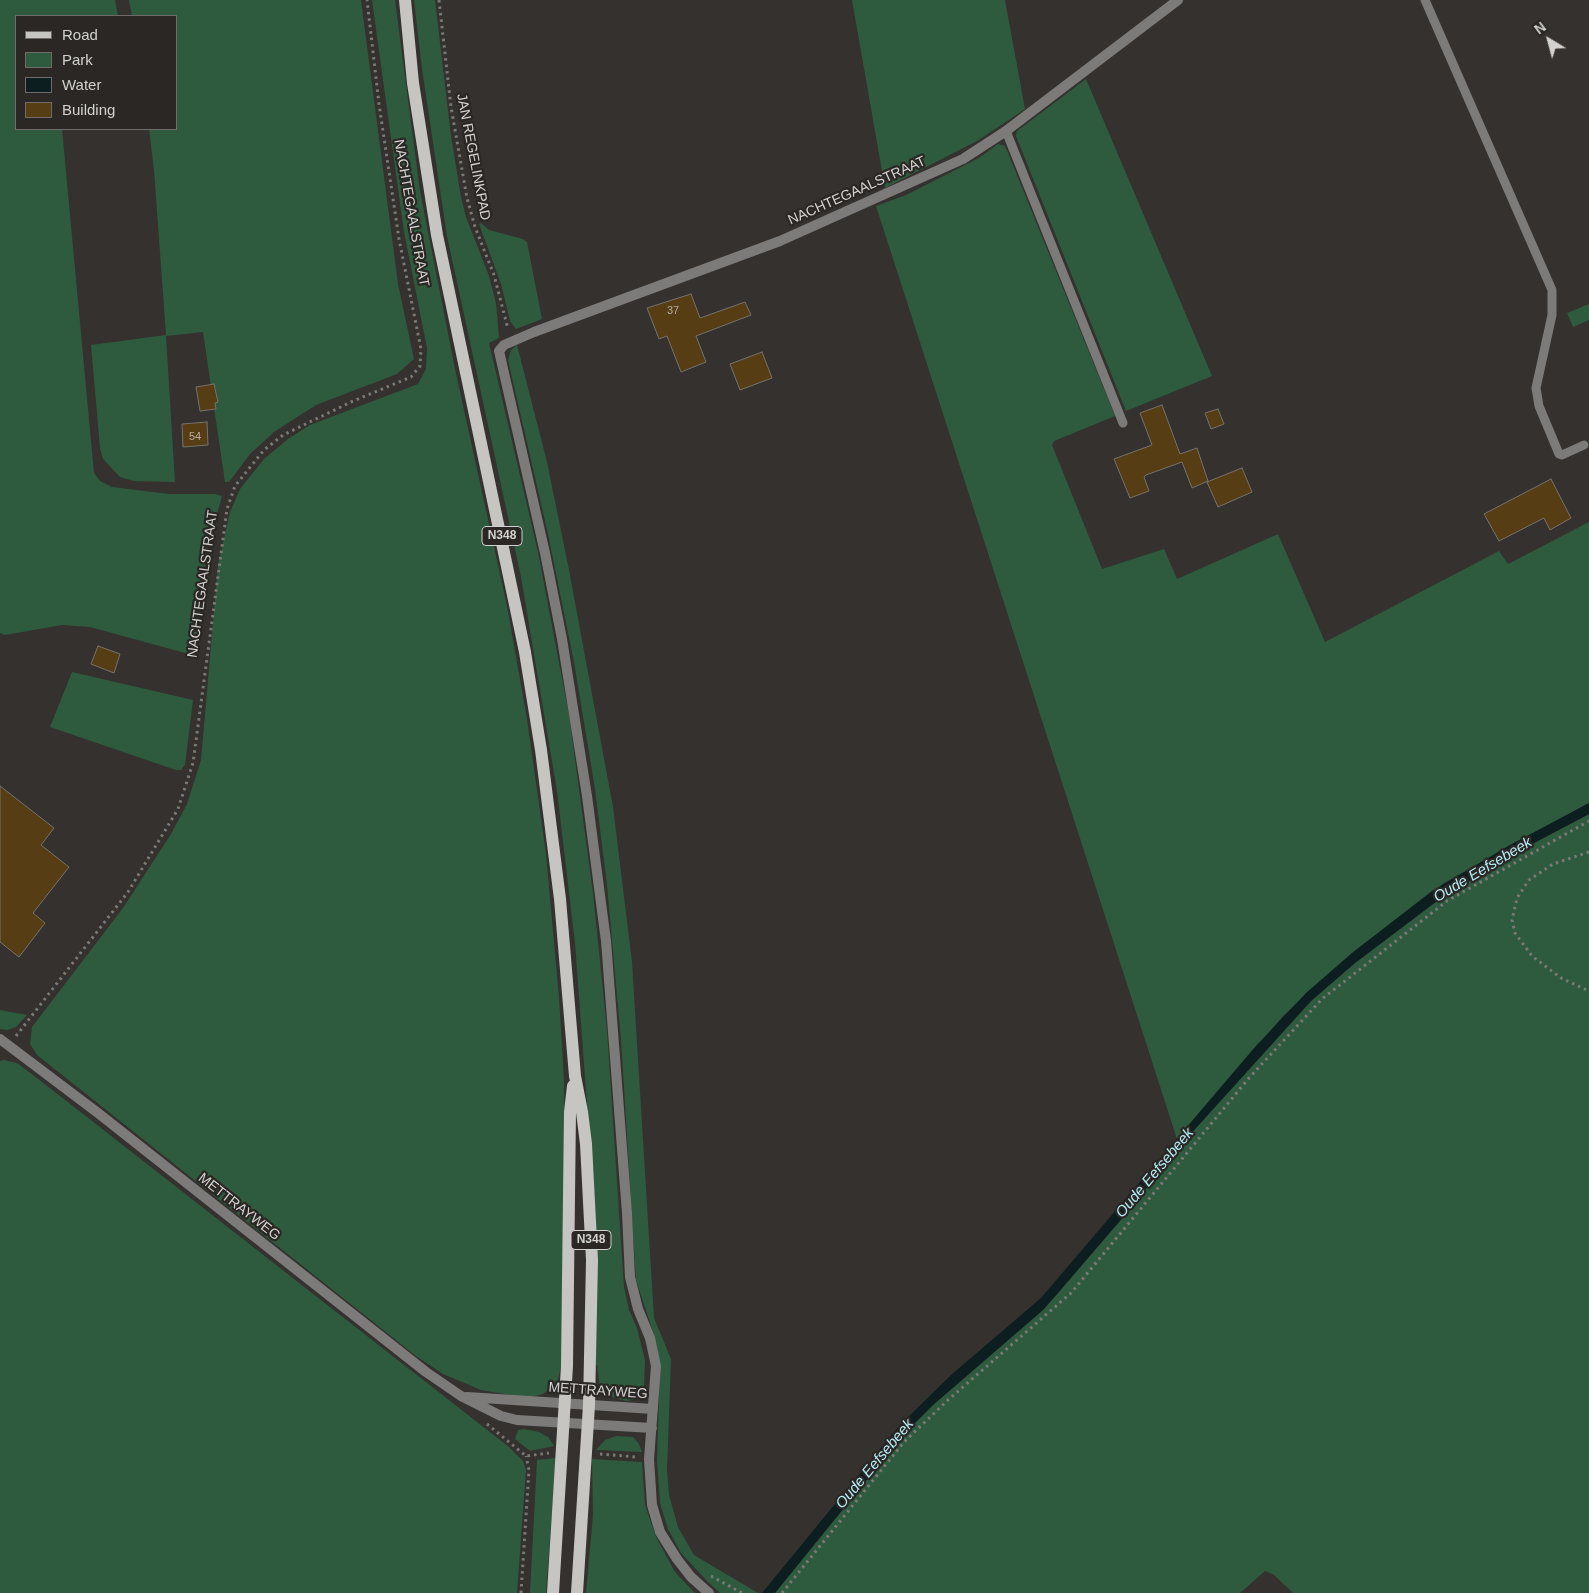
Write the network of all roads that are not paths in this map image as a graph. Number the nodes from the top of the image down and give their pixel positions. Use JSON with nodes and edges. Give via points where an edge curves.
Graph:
{"nodes":[{"id":1,"x":405,"y":0,"type":"edge"},
{"id":2,"x":1178,"y":0,"type":"edge"},
{"id":3,"x":1425,"y":0,"type":"edge"},
{"id":4,"x":1006,"y":131,"type":"junction"},
{"id":5,"x":1123,"y":423,"type":"dead end"},
{"id":6,"x":1584,"y":445,"type":"dead end"},
{"id":7,"x":5,"y":1042,"type":"edge"},
{"id":8,"x":574,"y":1076,"type":"junction"},
{"id":9,"x":461,"y":1396,"type":"junction"},
{"id":10,"x":565,"y":1403,"type":"junction"},
{"id":11,"x":589,"y":1405,"type":"junction"},
{"id":12,"x":653,"y":1409,"type":"junction"},
{"id":13,"x":564,"y":1424,"type":"junction"},
{"id":14,"x":588,"y":1425,"type":"junction"},
{"id":15,"x":652,"y":1428,"type":"junction"},
{"id":16,"x":553,"y":1593,"type":"edge"},
{"id":17,"x":577,"y":1593,"type":"edge"},
{"id":18,"x":709,"y":1593,"type":"edge"}],
"edges":[{"from":1,"to":8,"type":"main road","number":"N348","via":[[413,83],[437,235],[522,632],[542,750],[560,899]]},
{"from":2,"to":4,"type":"street","name":"NACHTEGAALSTRAAT"},
{"from":3,"to":6,"type":"lane","via":[[1552,290],[1552,315],[1536,388],[1539,406],[1559,454]]},
{"from":4,"to":5,"type":"lane"},
{"from":4,"to":12,"type":"street","name":"NACHTEGAALSTRAAT","via":[[963,159],[780,241],[504,344],[499,352],[562,638],[587,796],[606,941],[630,1277],[656,1366]]},
{"from":7,"to":9,"type":"street","name":"METTRAYWEG","via":[[426,1372]]},
{"from":8,"to":10,"type":"main road","number":"N348","via":[[570,1112]]},
{"from":8,"to":11,"type":"main road","number":"N348","via":[[584,1128],[592,1260]]},
{"from":9,"to":10,"type":"street","name":"METTRAYWEG"},
{"from":9,"to":13,"type":"street","name":"METTRAYWEG","via":[[501,1416]]},
{"from":10,"to":11,"type":"street","name":"METTRAYWEG"},
{"from":10,"to":13,"type":"main road","number":"N348"},
{"from":11,"to":12,"type":"street","name":"METTRAYWEG"},
{"from":11,"to":14,"type":"main road","number":"N348"},
{"from":12,"to":15,"type":"street","name":"METTRAYWEG"},
{"from":13,"to":14,"type":"street","name":"METTRAYWEG"},
{"from":13,"to":16,"type":"main road","number":"N348"},
{"from":14,"to":15,"type":"street","name":"METTRAYWEG"},
{"from":14,"to":17,"type":"main road","number":"N348"},
{"from":15,"to":18,"type":"street","name":"METTRAYWEG","via":[[649,1458],[652,1505],[660,1532],[691,1577]]}]}
